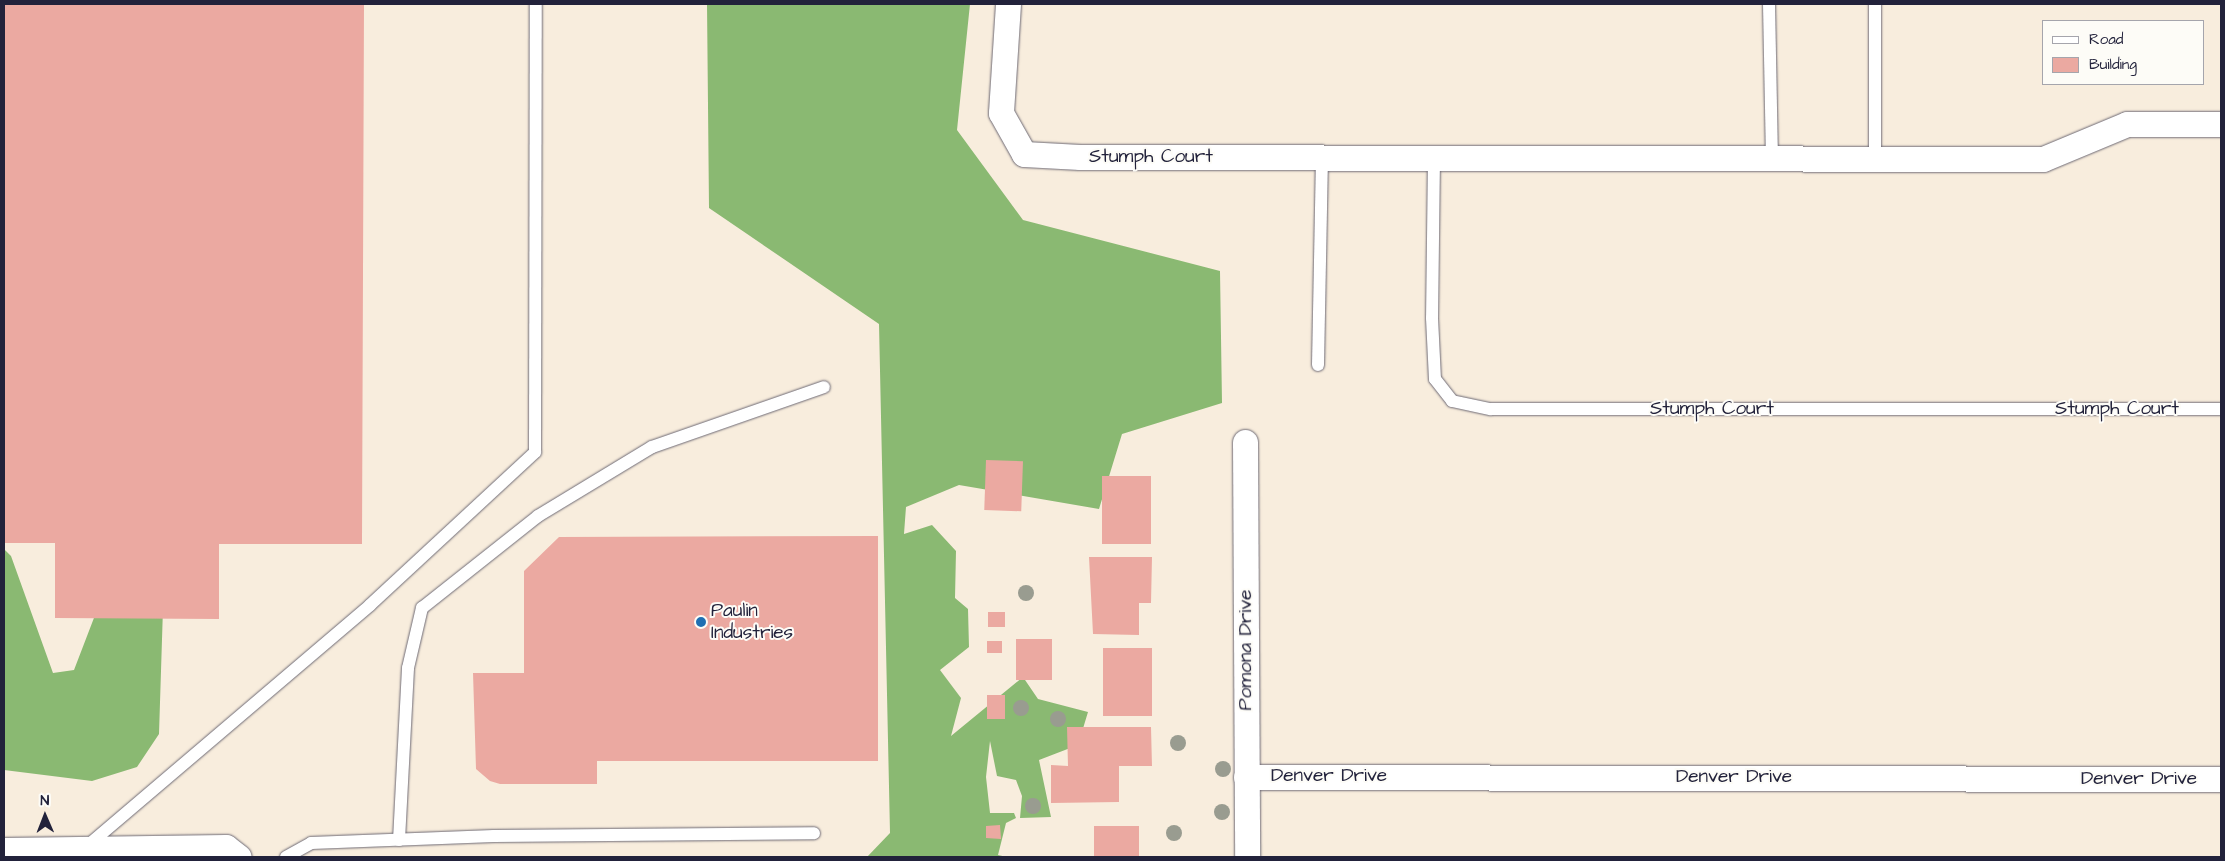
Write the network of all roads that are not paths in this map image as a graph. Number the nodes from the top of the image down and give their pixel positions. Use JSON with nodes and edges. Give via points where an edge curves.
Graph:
{"nodes":[{"id":1,"x":536,"y":4,"type":"edge"},
{"id":2,"x":1008,"y":4,"type":"edge"},
{"id":3,"x":1769,"y":4,"type":"edge"},
{"id":4,"x":1875,"y":4,"type":"edge"},
{"id":5,"x":2221,"y":124,"type":"edge"},
{"id":6,"x":1322,"y":157,"type":"junction"},
{"id":7,"x":1434,"y":157,"type":"junction"},
{"id":8,"x":1772,"y":158,"type":"junction"},
{"id":9,"x":1875,"y":158,"type":"junction"},
{"id":10,"x":1318,"y":365,"type":"dead end"},
{"id":11,"x":824,"y":387,"type":"dead end"},
{"id":12,"x":2221,"y":410,"type":"edge"},
{"id":13,"x":1245,"y":442,"type":"dead end"},
{"id":14,"x":1246,"y":777,"type":"junction"},
{"id":15,"x":2221,"y":779,"type":"edge"},
{"id":16,"x":814,"y":833,"type":"dead end"},
{"id":17,"x":399,"y":840,"type":"junction"},
{"id":18,"x":84,"y":848,"type":"junction"},
{"id":19,"x":4,"y":850,"type":"edge"},
{"id":20,"x":239,"y":857,"type":"edge"},
{"id":21,"x":286,"y":857,"type":"edge"},
{"id":22,"x":1247,"y":857,"type":"edge"}],
"edges":[{"from":1,"to":18,"type":"lane","via":[[535,452],[370,605]]},
{"from":2,"to":6,"type":"street","name":"Stumph Court","via":[[1001,113],[1024,154]]},
{"from":3,"to":8,"type":"lane"},
{"from":4,"to":9,"type":"lane"},
{"from":5,"to":9,"type":"street","name":"Stumph Court","via":[[2127,124],[2043,159]]},
{"from":6,"to":7,"type":"street","name":"Stumph Court"},
{"from":6,"to":10,"type":"lane"},
{"from":7,"to":8,"type":"street","name":"Stumph Court"},
{"from":7,"to":12,"type":"lane","name":"Stumph Court","via":[[1432,318],[1435,378],[1452,401],[1491,409]]},
{"from":8,"to":9,"type":"street","name":"Stumph Court"},
{"from":11,"to":17,"type":"lane","via":[[652,447],[538,516],[422,608],[408,668]]},
{"from":13,"to":14,"type":"street","name":"Pomona Drive"},
{"from":14,"to":15,"type":"street","name":"Denver Drive"},
{"from":14,"to":22,"type":"street","name":"Pomona Drive"},
{"from":16,"to":17,"type":"lane"},
{"from":17,"to":21,"type":"lane","via":[[311,843]]},
{"from":18,"to":19,"type":"street"},
{"from":18,"to":20,"type":"street","via":[[226,847]]}]}
